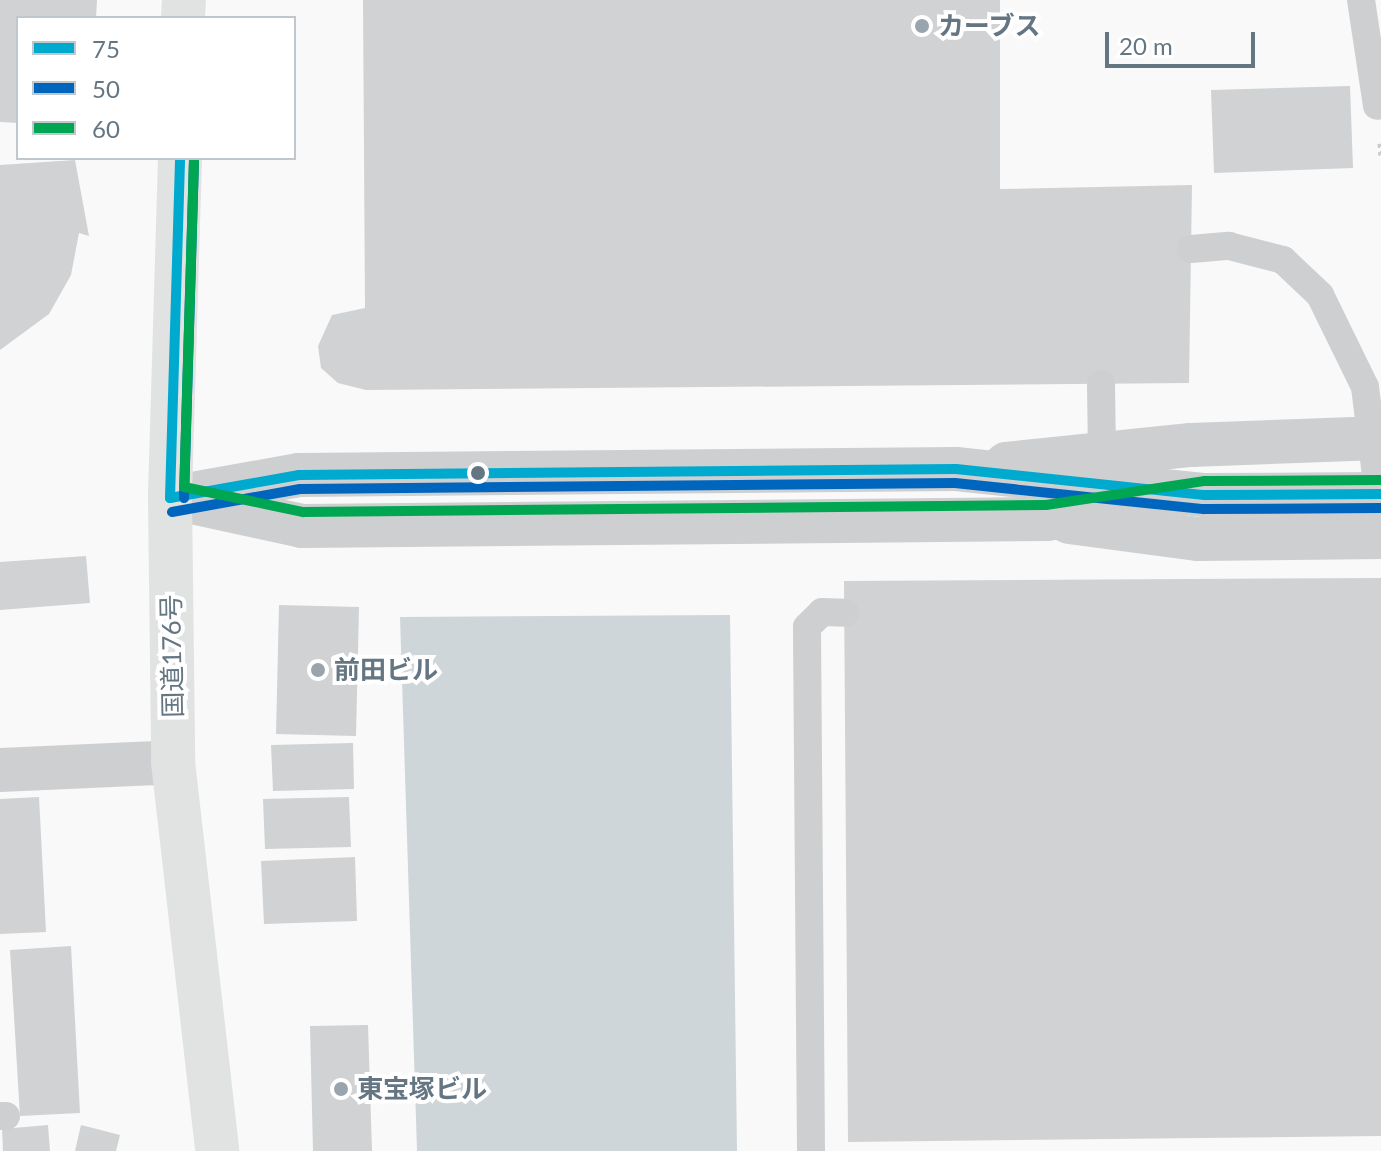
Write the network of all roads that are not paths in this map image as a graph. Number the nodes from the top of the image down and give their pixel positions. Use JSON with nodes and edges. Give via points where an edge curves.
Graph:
{"nodes":[{"id":1,"x":1361,"y":0,"type":"edge"},
{"id":2,"x":1377,"y":106,"type":"dead end"},
{"id":3,"x":180,"y":160,"type":"edge"},
{"id":4,"x":1191,"y":249,"type":"dead end"},
{"id":5,"x":1101,"y":384,"type":"dead end"},
{"id":6,"x":1381,"y":438,"type":"edge"},
{"id":7,"x":1102,"y":454,"type":"junction"},
{"id":8,"x":956,"y":469,"type":"junction"},
{"id":9,"x":1381,"y":494,"type":"edge"},
{"id":10,"x":1205,"y":495,"type":"junction"},
{"id":11,"x":170,"y":498,"type":"junction"},
{"id":12,"x":1381,"y":517,"type":"edge"},
{"id":13,"x":1047,"y":519,"type":"junction"},
{"id":14,"x":1381,"y":537,"type":"edge"},
{"id":15,"x":845,"y":613,"type":"dead end"},
{"id":16,"x":173,"y":762,"type":"junction"},
{"id":17,"x":0,"y":770,"type":"edge"},
{"id":18,"x":217,"y":1151,"type":"edge"},
{"id":19,"x":811,"y":1151,"type":"edge"}],
"edges":[{"from":1,"to":2,"type":"lane"},
{"from":3,"to":11,"type":"highway","name":"国道176号"},
{"from":4,"to":12,"type":"lane","via":[[1229,246],[1283,260],[1320,295],[1365,387]]},
{"from":5,"to":7,"type":"lane"},
{"from":6,"to":7,"type":"street"},
{"from":7,"to":8,"type":"street"},
{"from":8,"to":10,"type":"street"},
{"from":8,"to":11,"type":"street","via":[[299,475]]},
{"from":9,"to":10,"type":"street"},
{"from":10,"to":13,"type":"street"},
{"from":11,"to":13,"type":"street","via":[[302,526]]},
{"from":11,"to":16,"type":"highway","name":"国道176号"},
{"from":13,"to":14,"type":"street","via":[[1199,539]]},
{"from":15,"to":19,"type":"lane","via":[[822,612],[807,627]]},
{"from":16,"to":17,"type":"street"},
{"from":16,"to":18,"type":"highway","name":"国道176号"}]}
